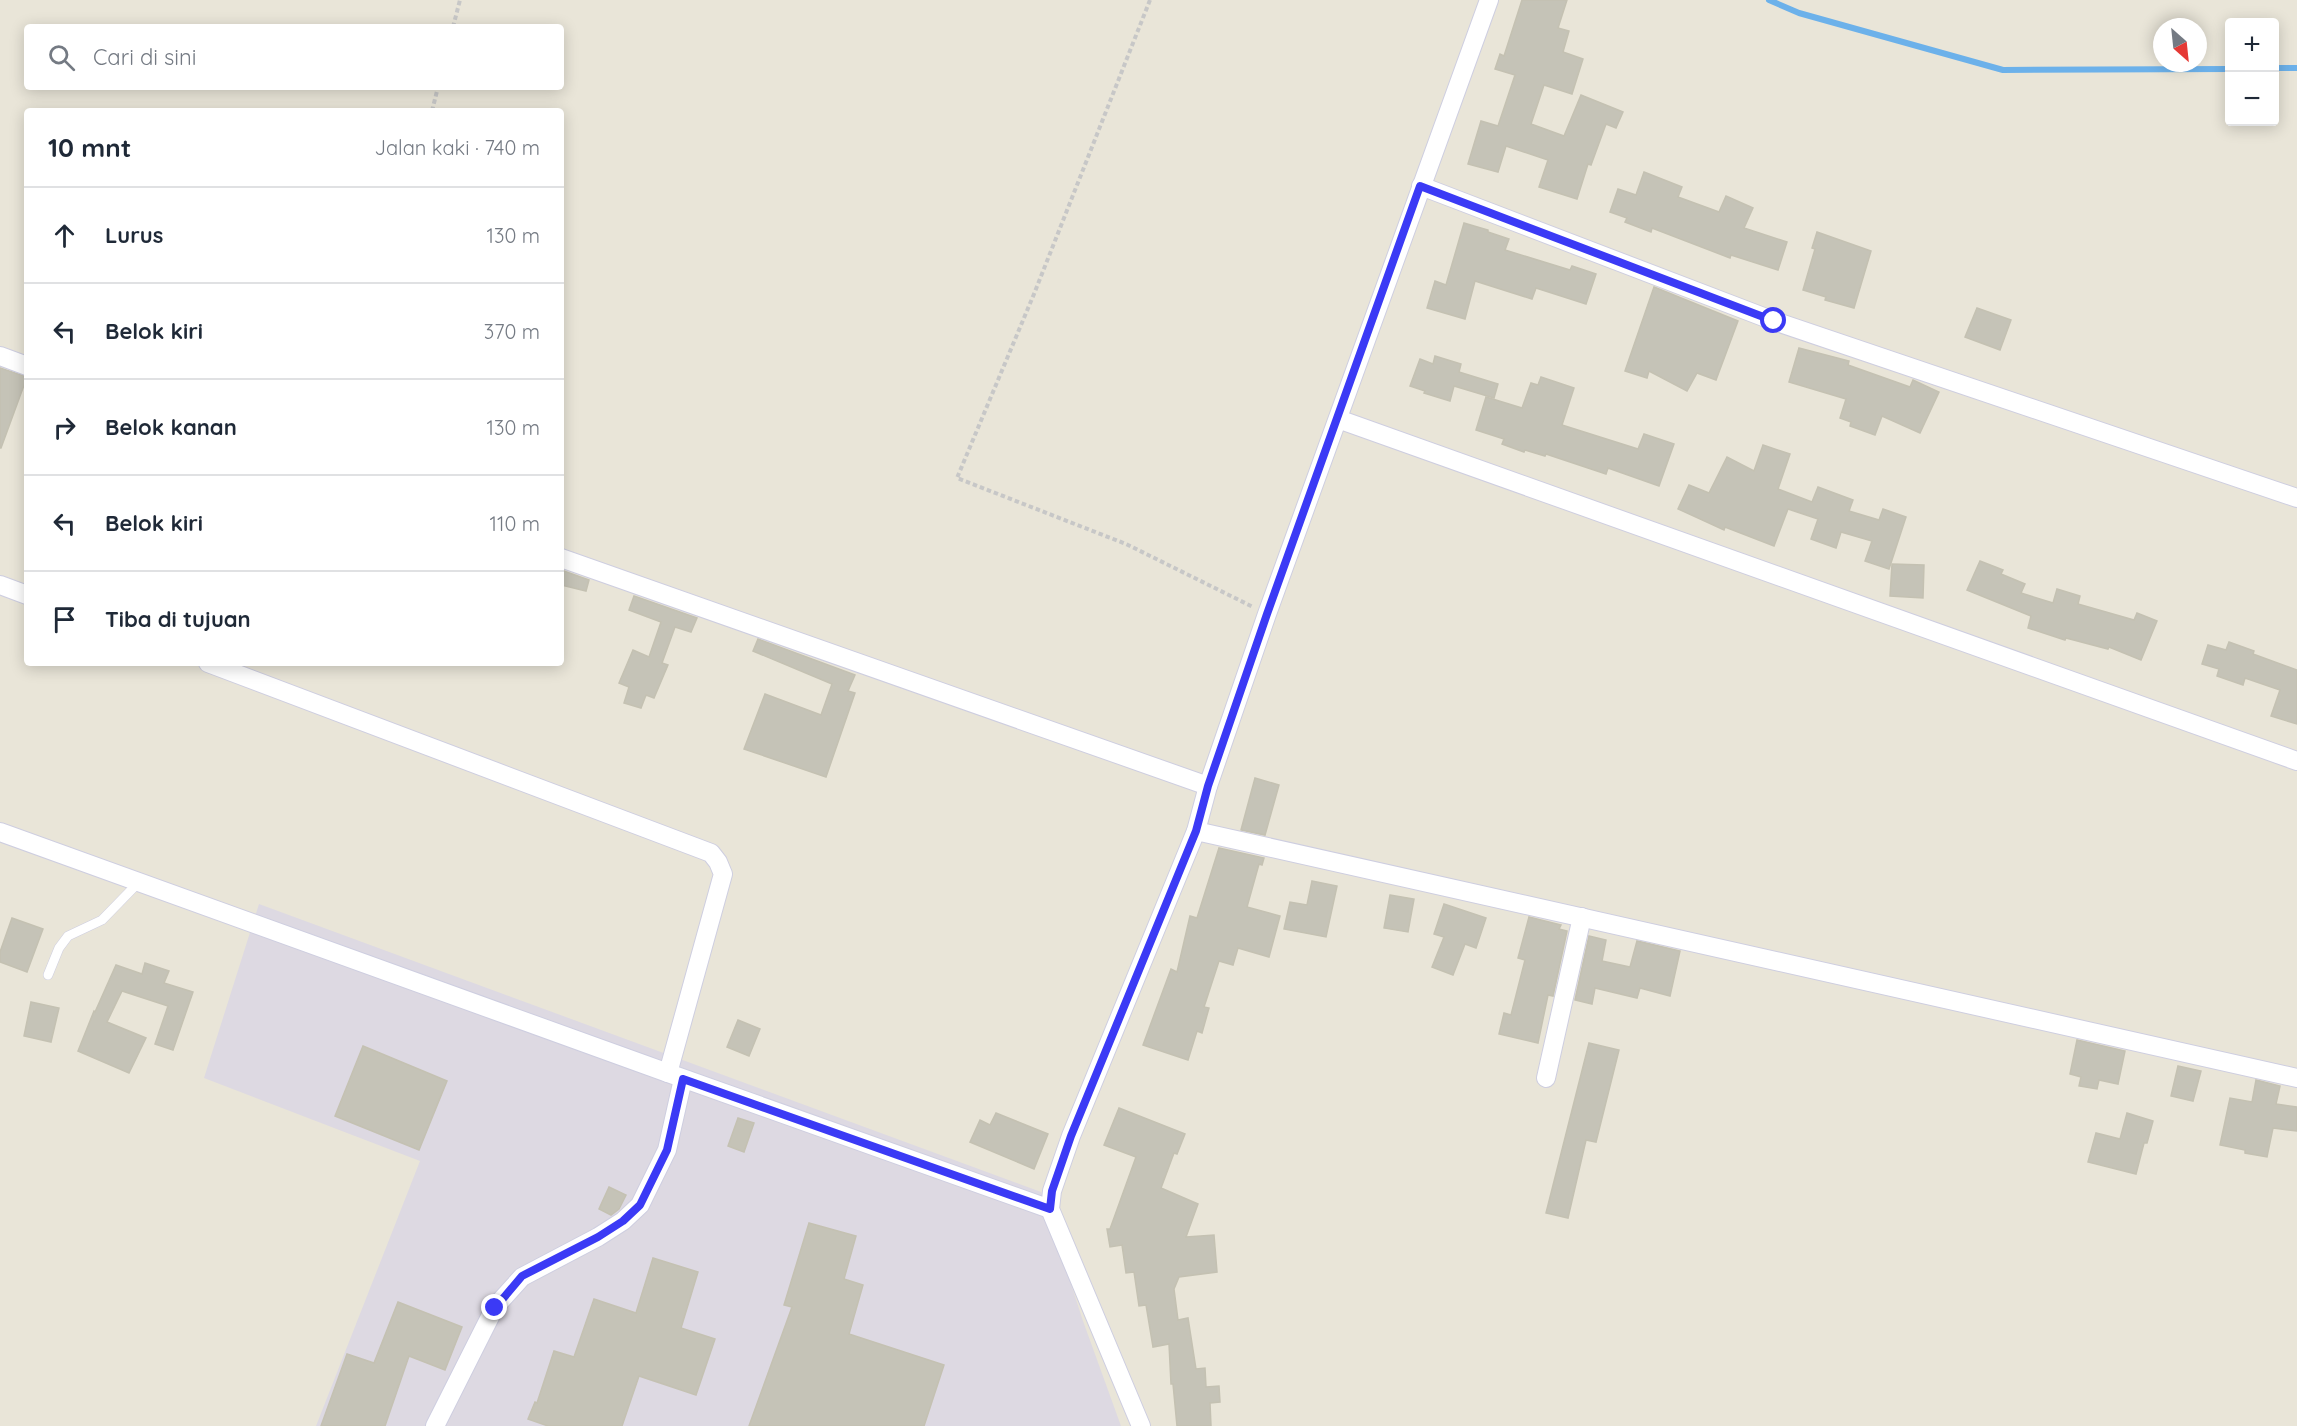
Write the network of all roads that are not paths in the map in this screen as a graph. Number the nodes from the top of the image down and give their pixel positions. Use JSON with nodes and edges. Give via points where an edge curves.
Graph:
{"nodes":[{"id":1,"x":1489,"y":0,"type":"edge"},
{"id":2,"x":1420,"y":186,"type":"junction"},
{"id":3,"x":0,"y":356,"type":"edge"},
{"id":4,"x":24,"y":365,"type":"edge"},
{"id":5,"x":1338,"y":419,"type":"junction"},
{"id":6,"x":2297,"y":498,"type":"edge"},
{"id":7,"x":564,"y":559,"type":"edge"},
{"id":8,"x":0,"y":585,"type":"edge"},
{"id":9,"x":24,"y":594,"type":"edge"},
{"id":10,"x":216,"y":666,"type":"edge"},
{"id":11,"x":2297,"y":761,"type":"edge"},
{"id":12,"x":1208,"y":786,"type":"junction"},
{"id":13,"x":1196,"y":831,"type":"junction"},
{"id":14,"x":0,"y":832,"type":"edge"},
{"id":15,"x":139,"y":882,"type":"junction"},
{"id":16,"x":1582,"y":917,"type":"junction"},
{"id":17,"x":48,"y":975,"type":"dead end"},
{"id":18,"x":675,"y":1076,"type":"junction"},
{"id":19,"x":1546,"y":1078,"type":"dead end"},
{"id":20,"x":2297,"y":1078,"type":"edge"},
{"id":21,"x":1050,"y":1209,"type":"junction"},
{"id":22,"x":435,"y":1426,"type":"edge"},
{"id":23,"x":1141,"y":1426,"type":"edge"}],
"edges":[{"from":1,"to":2,"type":"street"},
{"from":2,"to":5,"type":"street"},
{"from":2,"to":6,"type":"street","via":[[1774,321]]},
{"from":3,"to":4,"type":"street"},
{"from":5,"to":11,"type":"street"},
{"from":5,"to":12,"type":"street"},
{"from":7,"to":12,"type":"street"},
{"from":8,"to":9,"type":"street"},
{"from":10,"to":18,"type":"street","via":[[711,853],[723,874]]},
{"from":12,"to":13,"type":"street"},
{"from":13,"to":16,"type":"street"},
{"from":13,"to":21,"type":"street","via":[[1071,1136],[1052,1191]]},
{"from":14,"to":15,"type":"street"},
{"from":15,"to":17,"type":"lane","via":[[102,920],[68,936]]},
{"from":15,"to":18,"type":"street"},
{"from":16,"to":19,"type":"street"},
{"from":16,"to":20,"type":"street"},
{"from":18,"to":21,"type":"street"},
{"from":18,"to":22,"type":"street","via":[[667,1150],[640,1205],[598,1237],[522,1276],[495,1308]]},
{"from":21,"to":23,"type":"street"}]}
